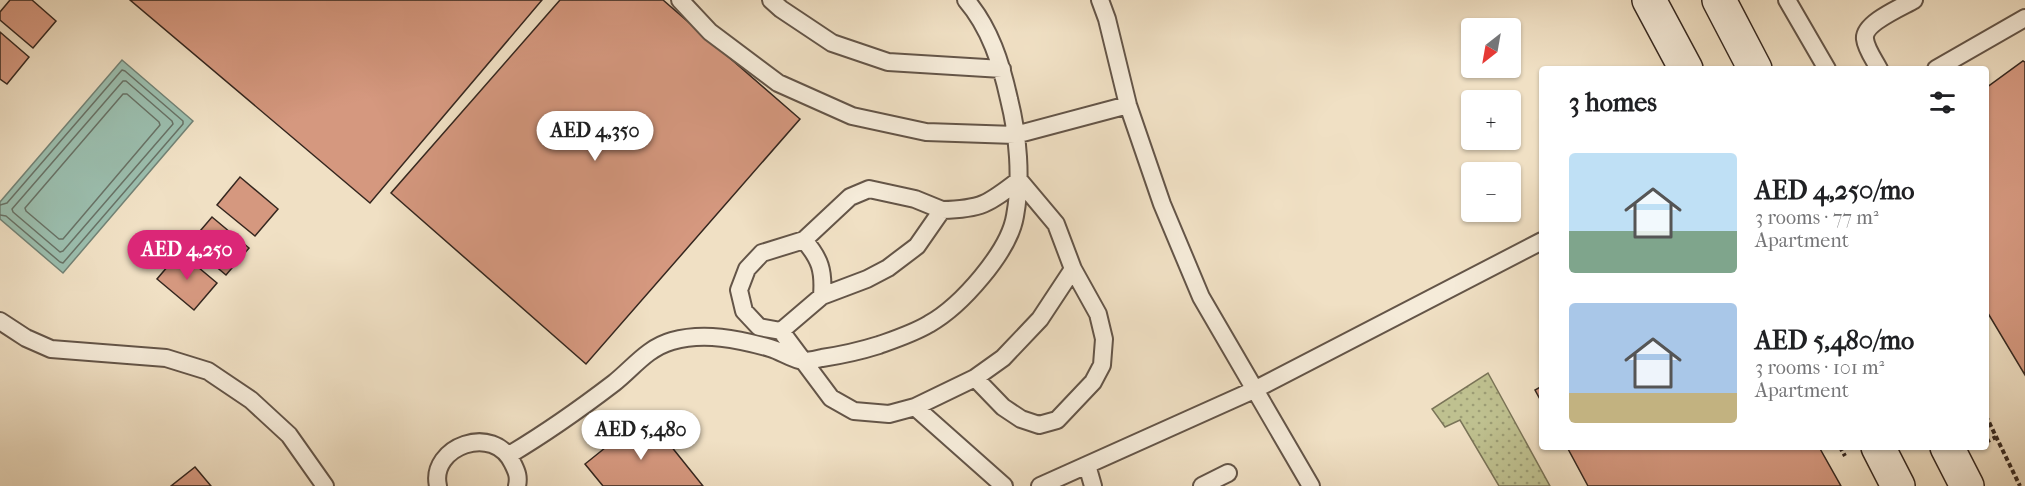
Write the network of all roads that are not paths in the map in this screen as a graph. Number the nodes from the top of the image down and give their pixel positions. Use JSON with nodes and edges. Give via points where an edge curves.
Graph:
{"nodes":[{"id":1,"x":680,"y":0,"type":"edge"},
{"id":2,"x":771,"y":0,"type":"edge"},
{"id":3,"x":966,"y":0,"type":"edge"},
{"id":4,"x":1100,"y":0,"type":"edge"},
{"id":5,"x":1107,"y":0,"type":"edge"},
{"id":6,"x":1649,"y":0,"type":"edge"},
{"id":7,"x":1719,"y":0,"type":"edge"},
{"id":8,"x":1787,"y":0,"type":"edge"},
{"id":9,"x":1914,"y":0,"type":"edge"},
{"id":10,"x":2025,"y":18,"type":"edge"},
{"id":11,"x":1107,"y":19,"type":"junction"},
{"id":12,"x":1684,"y":66,"type":"edge"},
{"id":13,"x":1753,"y":66,"type":"edge"},
{"id":14,"x":1825,"y":66,"type":"edge"},
{"id":15,"x":1877,"y":66,"type":"edge"},
{"id":16,"x":1941,"y":66,"type":"edge"},
{"id":17,"x":1002,"y":69,"type":"junction"},
{"id":18,"x":1128,"y":105,"type":"junction"},
{"id":19,"x":1014,"y":135,"type":"junction"},
{"id":20,"x":1018,"y":180,"type":"junction"},
{"id":21,"x":942,"y":210,"type":"junction"},
{"id":22,"x":804,"y":240,"type":"junction"},
{"id":23,"x":1539,"y":243,"type":"edge"},
{"id":24,"x":1073,"y":269,"type":"junction"},
{"id":25,"x":822,"y":296,"type":"junction"},
{"id":26,"x":0,"y":321,"type":"edge"},
{"id":27,"x":781,"y":331,"type":"junction"},
{"id":28,"x":804,"y":361,"type":"junction"},
{"id":29,"x":975,"y":378,"type":"junction"},
{"id":30,"x":1254,"y":390,"type":"junction"},
{"id":31,"x":915,"y":407,"type":"junction"},
{"id":32,"x":1880,"y":450,"type":"edge"},
{"id":33,"x":1949,"y":450,"type":"edge"},
{"id":34,"x":509,"y":455,"type":"junction"},
{"id":35,"x":1087,"y":465,"type":"junction"},
{"id":36,"x":1228,"y":473,"type":"dead end"},
{"id":37,"x":325,"y":486,"type":"edge"},
{"id":38,"x":438,"y":486,"type":"edge"},
{"id":39,"x":518,"y":486,"type":"edge"},
{"id":40,"x":1004,"y":486,"type":"edge"},
{"id":41,"x":1040,"y":486,"type":"edge"},
{"id":42,"x":1093,"y":486,"type":"edge"},
{"id":43,"x":1202,"y":486,"type":"edge"},
{"id":44,"x":1311,"y":486,"type":"edge"},
{"id":45,"x":1898,"y":486,"type":"edge"},
{"id":46,"x":1967,"y":486,"type":"edge"}],
"edges":[{"from":1,"to":19,"type":"lane","via":[[710,32],[778,83],[852,116],[926,132]]},
{"from":2,"to":17,"type":"lane","via":[[832,43],[888,62]]},
{"from":3,"to":17,"type":"lane","via":[[989,34]]},
{"from":4,"to":11,"type":"lane"},
{"from":5,"to":11,"type":"lane"},
{"from":6,"to":12,"type":"main road"},
{"from":7,"to":13,"type":"main road"},
{"from":8,"to":14,"type":"lane"},
{"from":9,"to":15,"type":"lane","via":[[1872,24],[1867,31],[1866,45]]},
{"from":10,"to":16,"type":"lane"},
{"from":11,"to":18,"type":"lane"},
{"from":17,"to":19,"type":"lane"},
{"from":18,"to":19,"type":"lane"},
{"from":18,"to":30,"type":"lane","via":[[1162,204],[1201,297]]},
{"from":19,"to":20,"type":"lane"},
{"from":20,"to":21,"type":"lane","via":[[991,201],[969,210]]},
{"from":20,"to":24,"type":"lane","via":[[1056,224]]},
{"from":20,"to":28,"type":"lane","via":[[1015,218],[999,253],[968,294],[931,323],[897,339],[854,353]]},
{"from":21,"to":22,"type":"lane","via":[[915,199],[869,189],[850,196]]},
{"from":21,"to":25,"type":"lane","via":[[917,246],[888,268]]},
{"from":22,"to":25,"type":"lane","via":[[822,270]]},
{"from":22,"to":27,"type":"lane","via":[[762,253],[747,269],[739,290],[744,311],[759,327]]},
{"from":23,"to":30,"type":"lane"},
{"from":24,"to":29,"type":"lane","via":[[1040,319],[1003,358]]},
{"from":24,"to":29,"type":"lane","via":[[1098,314],[1104,339],[1102,365],[1093,382],[1057,420],[1039,425],[1003,407]]},
{"from":25,"to":27,"type":"lane"},
{"from":26,"to":37,"type":"lane","via":[[51,349],[166,358],[208,371],[251,400],[289,435]]},
{"from":27,"to":28,"type":"lane"},
{"from":28,"to":31,"type":"lane","via":[[831,398],[854,411],[889,414]]},
{"from":28,"to":34,"type":"lane","via":[[733,339],[702,335],[671,341],[649,352],[553,429]]},
{"from":29,"to":31,"type":"lane"},
{"from":30,"to":35,"type":"lane"},
{"from":30,"to":44,"type":"lane"},
{"from":31,"to":40,"type":"lane"},
{"from":32,"to":45,"type":"main road"},
{"from":33,"to":46,"type":"main road"},
{"from":34,"to":38,"type":"lane","via":[[494,444],[474,441],[455,448],[442,462]]},
{"from":34,"to":39,"type":"lane","via":[[519,477]]},
{"from":35,"to":41,"type":"lane"},
{"from":35,"to":42,"type":"lane"},
{"from":36,"to":43,"type":"lane"}]}
